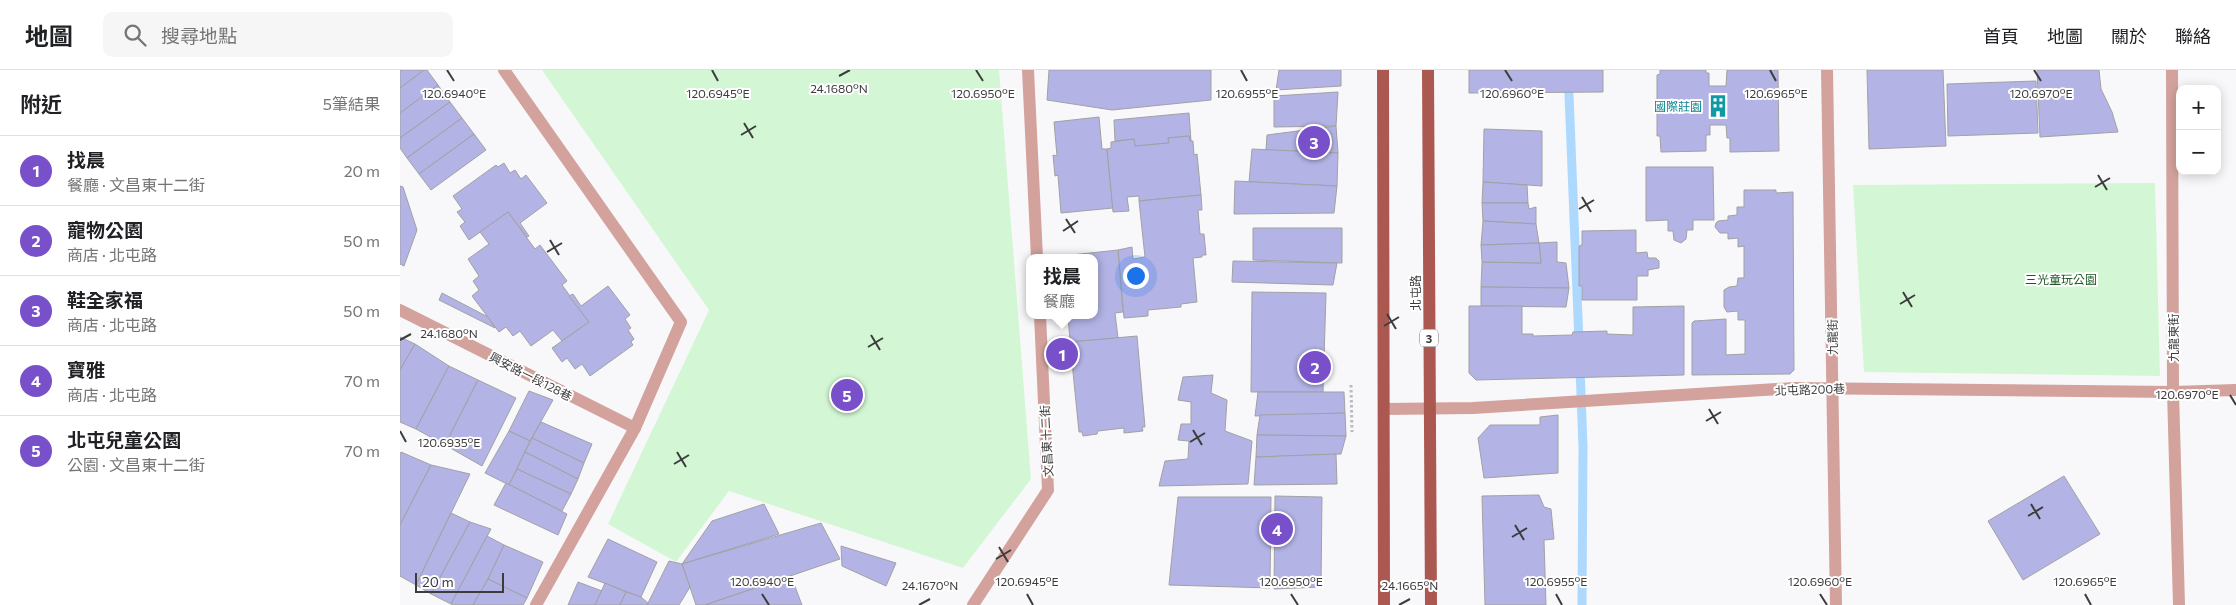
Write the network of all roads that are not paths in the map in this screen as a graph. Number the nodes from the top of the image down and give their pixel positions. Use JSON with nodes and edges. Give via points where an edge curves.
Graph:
{"nodes":[{"id":1,"x":504,"y":70,"type":"edge"},
{"id":2,"x":1028,"y":70,"type":"edge"},
{"id":3,"x":1383,"y":70,"type":"edge"},
{"id":4,"x":1428,"y":70,"type":"edge"},
{"id":5,"x":1827,"y":70,"type":"edge"},
{"id":6,"x":2172,"y":70,"type":"edge"},
{"id":7,"x":1037,"y":254,"type":"edge"},
{"id":8,"x":400,"y":310,"type":"edge"},
{"id":9,"x":1040,"y":319,"type":"edge"},
{"id":10,"x":1833,"y":389,"type":"junction"},
{"id":11,"x":2236,"y":390,"type":"edge"},
{"id":12,"x":2173,"y":392,"type":"junction"},
{"id":13,"x":1430,"y":408,"type":"junction"},
{"id":14,"x":1385,"y":409,"type":"junction"},
{"id":15,"x":635,"y":428,"type":"junction"},
{"id":16,"x":536,"y":605,"type":"edge"},
{"id":17,"x":973,"y":605,"type":"edge"},
{"id":18,"x":1384,"y":605,"type":"edge"},
{"id":19,"x":1431,"y":605,"type":"edge"},
{"id":20,"x":1836,"y":605,"type":"edge"},
{"id":21,"x":2179,"y":605,"type":"edge"}],
"edges":[{"from":1,"to":15,"type":"street","via":[[681,322]]},
{"from":2,"to":7,"type":"street"},
{"from":3,"to":14,"type":"main road"},
{"from":4,"to":13,"type":"main road","name":"北屯路","number":"3"},
{"from":5,"to":10,"type":"street","name":"九龍街"},
{"from":6,"to":12,"type":"street","name":"九龍東街"},
{"from":8,"to":15,"type":"street","name":"興安路一段128巷"},
{"from":9,"to":17,"type":"street","name":"文昌東十二街","via":[[1048,490]]},
{"from":10,"to":12,"type":"street","name":"北屯路200巷"},
{"from":10,"to":13,"type":"street","name":"北屯路200巷","via":[[1794,388]]},
{"from":10,"to":20,"type":"street","name":"九龍街"},
{"from":11,"to":12,"type":"street","name":"北屯路200巷"},
{"from":12,"to":21,"type":"street","name":"九龍東街"},
{"from":13,"to":14,"type":"street","name":"北屯路200巷"},
{"from":13,"to":19,"type":"main road","name":"北屯路","number":"3"},
{"from":14,"to":18,"type":"main road"},
{"from":15,"to":16,"type":"street"}]}
